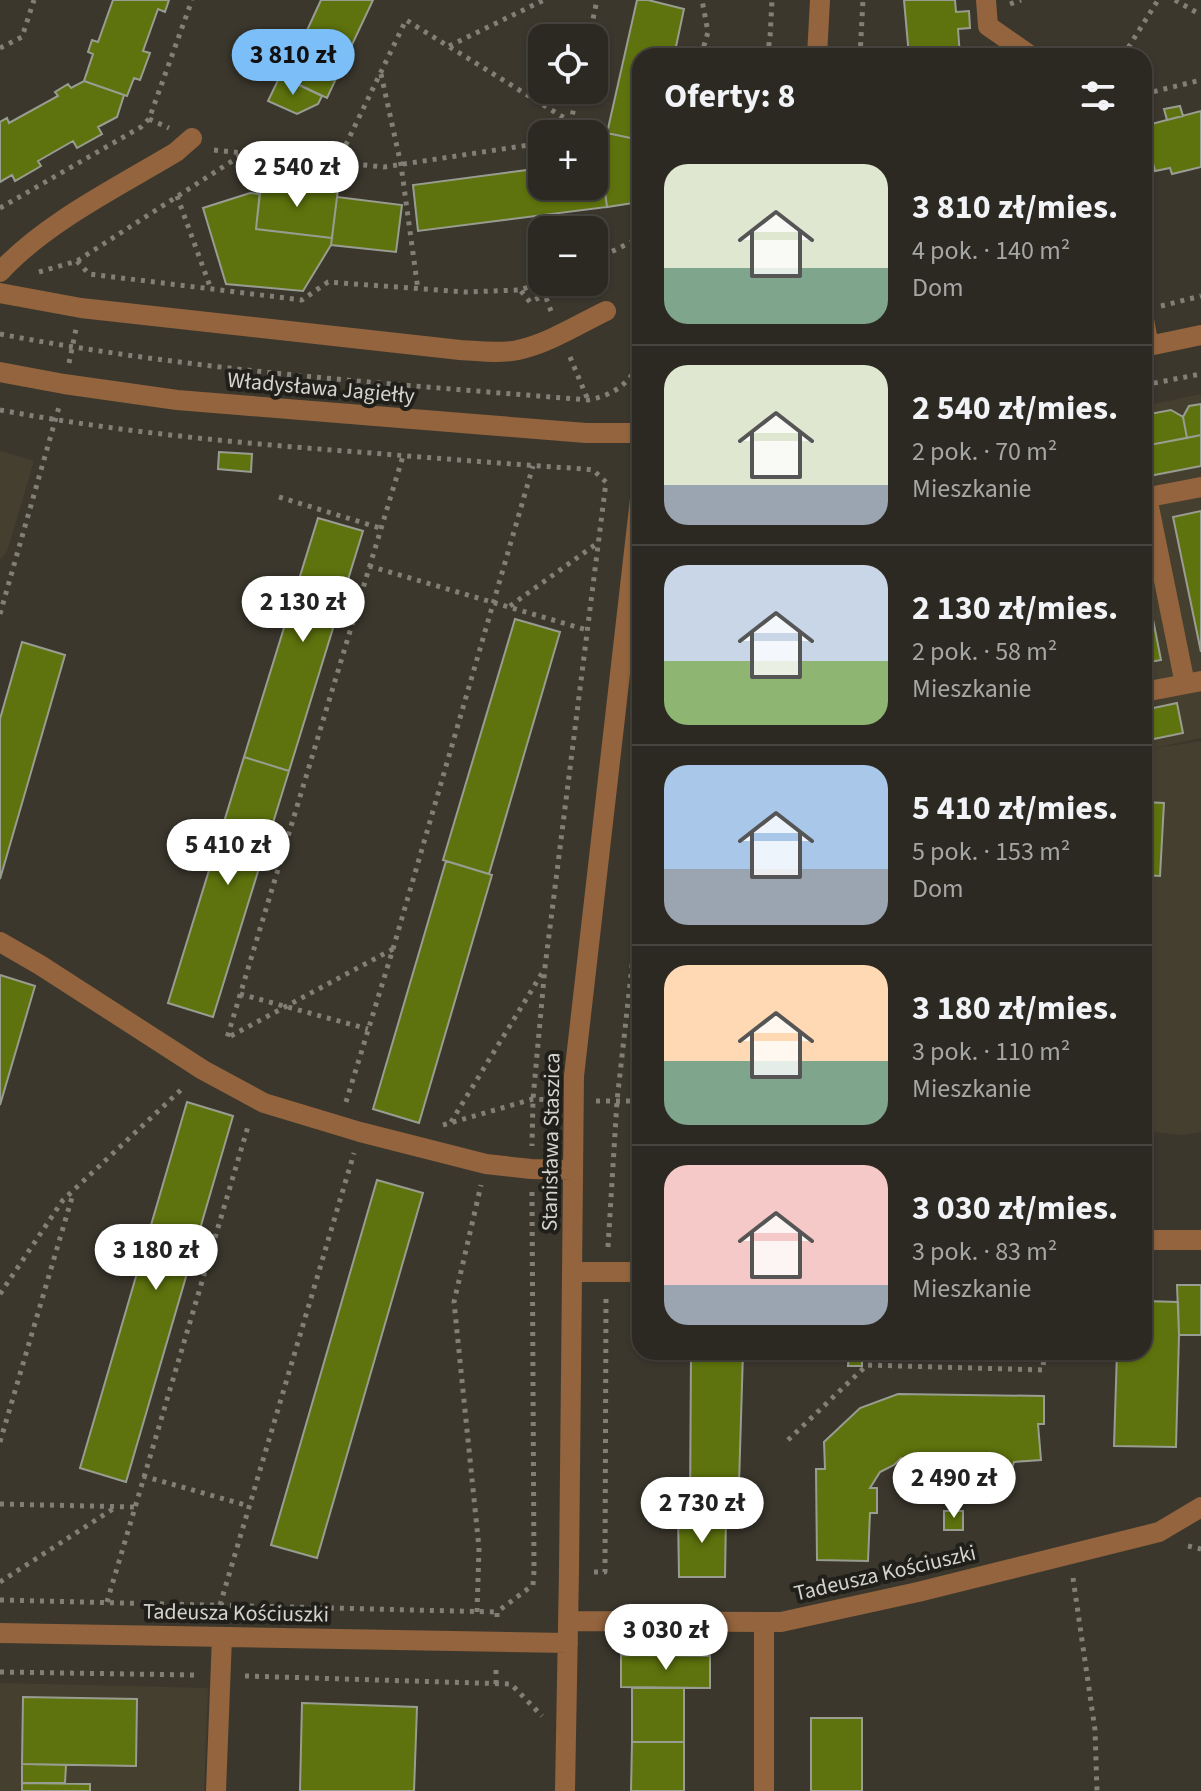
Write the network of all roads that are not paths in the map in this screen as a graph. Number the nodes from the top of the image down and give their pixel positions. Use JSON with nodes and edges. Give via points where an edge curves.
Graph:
{"nodes":[{"id":1,"x":820,"y":0,"type":"edge"},
{"id":2,"x":986,"y":0,"type":"edge"},
{"id":3,"x":817,"y":48,"type":"edge"},
{"id":4,"x":1020,"y":48,"type":"edge"},
{"id":5,"x":192,"y":138,"type":"road end"},
{"id":6,"x":0,"y":272,"type":"edge"},
{"id":7,"x":0,"y":293,"type":"edge"},
{"id":8,"x":606,"y":311,"type":"dead end"},
{"id":9,"x":1201,"y":335,"type":"edge"},
{"id":10,"x":1152,"y":345,"type":"edge"},
{"id":11,"x":0,"y":372,"type":"edge"},
{"id":12,"x":632,"y":433,"type":"edge"},
{"id":13,"x":1201,"y":487,"type":"edge"},
{"id":14,"x":1152,"y":497,"type":"edge"},
{"id":15,"x":1152,"y":522,"type":"edge"},
{"id":16,"x":632,"y":569,"type":"edge"},
{"id":17,"x":1193,"y":683,"type":"edge"},
{"id":18,"x":1152,"y":691,"type":"edge"},
{"id":19,"x":0,"y":942,"type":"edge"},
{"id":20,"x":573,"y":1170,"type":"junction"},
{"id":21,"x":1152,"y":1240,"type":"edge"},
{"id":22,"x":1201,"y":1240,"type":"edge"},
{"id":23,"x":572,"y":1272,"type":"junction"},
{"id":24,"x":632,"y":1272,"type":"edge"},
{"id":25,"x":1201,"y":1507,"type":"edge"},
{"id":26,"x":569,"y":1621,"type":"junction"},
{"id":27,"x":764,"y":1622,"type":"junction"},
{"id":28,"x":0,"y":1633,"type":"edge"},
{"id":29,"x":222,"y":1637,"type":"junction"},
{"id":30,"x":568,"y":1643,"type":"junction"},
{"id":31,"x":216,"y":1791,"type":"edge"},
{"id":32,"x":565,"y":1791,"type":"edge"},
{"id":33,"x":764,"y":1791,"type":"edge"}],
"edges":[{"from":1,"to":3,"type":"street"},
{"from":2,"to":4,"type":"street","via":[[988,26]]},
{"from":5,"to":6,"type":"street","via":[[57,224]]},
{"from":7,"to":8,"type":"street","via":[[81,308],[489,352],[539,344]]},
{"from":9,"to":10,"type":"street"},
{"from":11,"to":12,"type":"street","name":"Władysława Jagiełły","via":[[177,400]]},
{"from":13,"to":14,"type":"street"},
{"from":15,"to":17,"type":"street"},
{"from":16,"to":20,"type":"street","name":"Stanisława Staszica","via":[[574,1076]]},
{"from":17,"to":18,"type":"street"},
{"from":19,"to":20,"type":"street","via":[[264,1103],[486,1164]]},
{"from":20,"to":23,"type":"street","name":"Stanisława Staszica"},
{"from":21,"to":22,"type":"street"},
{"from":23,"to":24,"type":"street"},
{"from":23,"to":26,"type":"street","name":"Stanisława Staszica"},
{"from":25,"to":27,"type":"street","name":"Tadeusza Kościuszki","via":[[1159,1532],[911,1594]]},
{"from":26,"to":27,"type":"street","name":"Tadeusza Kościuszki"},
{"from":26,"to":30,"type":"street","name":"Stanisława Staszica"},
{"from":27,"to":33,"type":"street"},
{"from":28,"to":29,"type":"street","name":"Tadeusza Kościuszki"},
{"from":29,"to":30,"type":"street","name":"Tadeusza Kościuszki"},
{"from":29,"to":31,"type":"street"},
{"from":30,"to":32,"type":"street","name":"Stanisława Staszica"}]}
